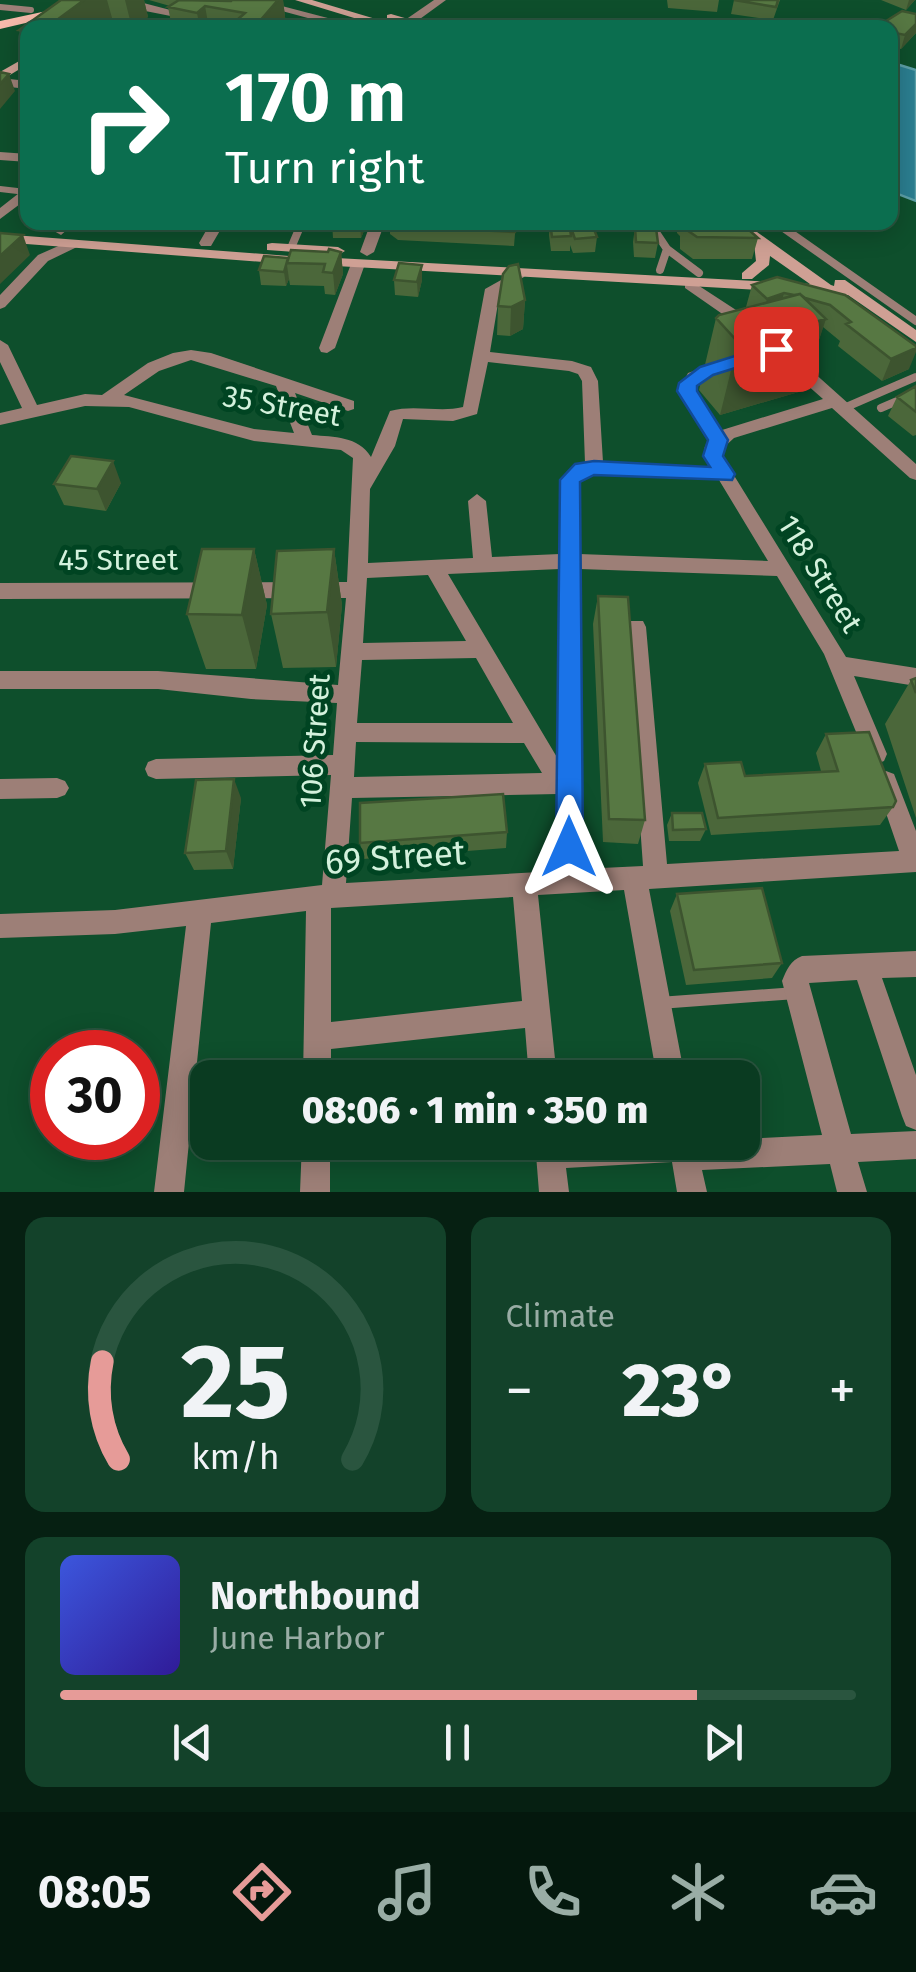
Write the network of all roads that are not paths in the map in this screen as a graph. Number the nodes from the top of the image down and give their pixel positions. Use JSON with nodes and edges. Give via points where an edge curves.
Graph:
{"nodes":[{"id":1,"x":75,"y":0,"type":"edge"},
{"id":2,"x":246,"y":0,"type":"edge"},
{"id":3,"x":300,"y":0,"type":"edge"},
{"id":4,"x":441,"y":0,"type":"edge"},
{"id":5,"x":117,"y":1,"type":"edge"},
{"id":6,"x":329,"y":4,"type":"edge"},
{"id":7,"x":270,"y":5,"type":"junction"},
{"id":8,"x":0,"y":7,"type":"edge"},
{"id":9,"x":31,"y":10,"type":"junction"},
{"id":10,"x":244,"y":14,"type":"edge"},
{"id":11,"x":0,"y":16,"type":"edge"},
{"id":12,"x":26,"y":20,"type":"edge"},
{"id":13,"x":81,"y":20,"type":"edge"},
{"id":14,"x":206,"y":20,"type":"edge"},
{"id":15,"x":328,"y":20,"type":"edge"},
{"id":16,"x":390,"y":20,"type":"edge"},
{"id":17,"x":411,"y":20,"type":"edge"},
{"id":18,"x":20,"y":197,"type":"edge"},
{"id":19,"x":0,"y":215,"type":"edge"},
{"id":20,"x":213,"y":230,"type":"edge"},
{"id":21,"x":299,"y":230,"type":"edge"},
{"id":22,"x":374,"y":230,"type":"edge"},
{"id":23,"x":654,"y":230,"type":"edge"},
{"id":24,"x":744,"y":230,"type":"edge"},
{"id":25,"x":765,"y":230,"type":"edge"},
{"id":26,"x":786,"y":230,"type":"edge"},
{"id":27,"x":67,"y":232,"type":"edge"},
{"id":28,"x":0,"y":238,"type":"edge"},
{"id":29,"x":206,"y":243,"type":"junction"},
{"id":30,"x":761,"y":243,"type":"junction"},
{"id":31,"x":291,"y":248,"type":"junction"},
{"id":32,"x":45,"y":250,"type":"junction"},
{"id":33,"x":666,"y":250,"type":"junction"},
{"id":34,"x":362,"y":258,"type":"junction"},
{"id":35,"x":660,"y":270,"type":"junction"},
{"id":36,"x":520,"y":274,"type":"junction"},
{"id":37,"x":747,"y":276,"type":"junction"},
{"id":38,"x":811,"y":278,"type":"junction"},
{"id":39,"x":694,"y":279,"type":"junction"},
{"id":40,"x":730,"y":287,"type":"junction"},
{"id":41,"x":832,"y":292,"type":"junction"},
{"id":42,"x":0,"y":304,"type":"edge"},
{"id":43,"x":735,"y":313,"type":"junction"},
{"id":44,"x":916,"y":321,"type":"edge"},
{"id":45,"x":916,"y":337,"type":"edge"},
{"id":46,"x":0,"y":345,"type":"edge"},
{"id":47,"x":327,"y":348,"type":"dead end"},
{"id":48,"x":916,"y":354,"type":"edge"},
{"id":49,"x":480,"y":356,"type":"junction"},
{"id":50,"x":742,"y":360,"type":"edge"},
{"id":51,"x":916,"y":376,"type":"edge"},
{"id":52,"x":283,"y":384,"type":"junction"},
{"id":53,"x":916,"y":393,"type":"edge"},
{"id":54,"x":108,"y":399,"type":"junction"},
{"id":55,"x":840,"y":404,"type":"junction"},
{"id":56,"x":348,"y":405,"type":"dead end"},
{"id":57,"x":881,"y":408,"type":"dead end"},
{"id":58,"x":31,"y":410,"type":"junction"},
{"id":59,"x":0,"y":419,"type":"edge"},
{"id":60,"x":305,"y":440,"type":"junction"},
{"id":61,"x":718,"y":440,"type":"junction"},
{"id":62,"x":594,"y":468,"type":"junction"},
{"id":63,"x":724,"y":474,"type":"junction"},
{"id":64,"x":916,"y":474,"type":"edge"},
{"id":65,"x":363,"y":486,"type":"junction"},
{"id":66,"x":478,"y":501,"type":"dead end"},
{"id":67,"x":568,"y":561,"type":"junction"},
{"id":68,"x":483,"y":565,"type":"junction"},
{"id":69,"x":434,"y":568,"type":"junction"},
{"id":70,"x":782,"y":569,"type":"junction"},
{"id":71,"x":357,"y":581,"type":"junction"},
{"id":72,"x":0,"y":590,"type":"edge"},
{"id":73,"x":636,"y":627,"type":"dead end"},
{"id":74,"x":482,"y":649,"type":"junction"},
{"id":75,"x":352,"y":652,"type":"junction"},
{"id":76,"x":840,"y":664,"type":"junction"},
{"id":77,"x":916,"y":678,"type":"edge"},
{"id":78,"x":0,"y":680,"type":"edge"},
{"id":79,"x":348,"y":694,"type":"junction"},
{"id":80,"x":346,"y":732,"type":"junction"},
{"id":81,"x":531,"y":732,"type":"junction"},
{"id":82,"x":156,"y":769,"type":"dead end"},
{"id":83,"x":342,"y":777,"type":"junction"},
{"id":84,"x":565,"y":783,"type":"junction"},
{"id":85,"x":56,"y":788,"type":"dead end"},
{"id":86,"x":0,"y":790,"type":"edge"},
{"id":87,"x":916,"y":862,"type":"edge"},
{"id":88,"x":645,"y":875,"type":"junction"},
{"id":89,"x":569,"y":880,"type":"junction"},
{"id":90,"x":524,"y":883,"type":"junction"},
{"id":91,"x":326,"y":897,"type":"junction"},
{"id":92,"x":200,"y":910,"type":"junction"},
{"id":93,"x":0,"y":926,"type":"edge"},
{"id":94,"x":916,"y":964,"type":"edge"},
{"id":95,"x":865,"y":966,"type":"junction"},
{"id":96,"x":797,"y":993,"type":"junction"},
{"id":97,"x":657,"y":1003,"type":"junction"},
{"id":98,"x":537,"y":1013,"type":"junction"},
{"id":99,"x":317,"y":1037,"type":"junction"},
{"id":100,"x":316,"y":1060,"type":"edge"},
{"id":101,"x":541,"y":1060,"type":"edge"},
{"id":102,"x":668,"y":1060,"type":"edge"},
{"id":103,"x":916,"y":1116,"type":"edge"},
{"id":104,"x":916,"y":1145,"type":"edge"},
{"id":105,"x":840,"y":1148,"type":"junction"},
{"id":106,"x":760,"y":1149,"type":"edge"},
{"id":107,"x":316,"y":1160,"type":"edge"},
{"id":108,"x":551,"y":1160,"type":"edge"},
{"id":109,"x":686,"y":1160,"type":"edge"},
{"id":110,"x":169,"y":1192,"type":"edge"},
{"id":111,"x":315,"y":1192,"type":"edge"},
{"id":112,"x":554,"y":1192,"type":"edge"},
{"id":113,"x":692,"y":1192,"type":"edge"},
{"id":114,"x":852,"y":1192,"type":"edge"}],
"edges":[{"from":1,"to":9,"type":"main road"},
{"from":2,"to":7,"type":"street"},
{"from":3,"to":6,"type":"street"},
{"from":4,"to":17,"type":"street"},
{"from":5,"to":12,"type":"main road"},
{"from":5,"to":13,"type":"street"},
{"from":5,"to":14,"type":"street"},
{"from":6,"to":16,"type":"street"},
{"from":7,"to":10,"type":"street"},
{"from":7,"to":15,"type":"street"},
{"from":8,"to":9,"type":"lane"},
{"from":9,"to":11,"type":"main road"},
{"from":18,"to":19,"type":"street"},
{"from":20,"to":29,"type":"street"},
{"from":21,"to":31,"type":"lane"},
{"from":22,"to":34,"type":"street"},
{"from":23,"to":33,"type":"lane"},
{"from":24,"to":30,"type":"street"},
{"from":25,"to":41,"type":"street"},
{"from":26,"to":44,"type":"lane"},
{"from":27,"to":29,"type":"street"},
{"from":27,"to":32,"type":"street"},
{"from":27,"to":34,"type":"street"},
{"from":28,"to":32,"type":"street"},
{"from":29,"to":31,"type":"street"},
{"from":30,"to":37,"type":"street","via":[[764,262]]},
{"from":30,"to":38,"type":"street"},
{"from":31,"to":34,"type":"street"},
{"from":32,"to":42,"type":"street"},
{"from":33,"to":35,"type":"lane"},
{"from":33,"to":39,"type":"lane"},
{"from":34,"to":35,"type":"street"},
{"from":34,"to":36,"type":"street"},
{"from":34,"to":47,"type":"street"},
{"from":35,"to":39,"type":"street"},
{"from":36,"to":39,"type":"street"},
{"from":36,"to":49,"type":"street","via":[[493,290]]},
{"from":37,"to":38,"type":"street"},
{"from":37,"to":39,"type":"street"},
{"from":38,"to":41,"type":"street"},
{"from":39,"to":40,"type":"street"},
{"from":39,"to":43,"type":"street"},
{"from":40,"to":41,"type":"street"},
{"from":40,"to":43,"type":"street"},
{"from":41,"to":45,"type":"street","via":[[850,291]]},
{"from":41,"to":48,"type":"street"},
{"from":43,"to":55,"type":"street"},
{"from":46,"to":58,"type":"street"},
{"from":49,"to":62,"type":"street","via":[[585,372]]},
{"from":49,"to":65,"type":"street","via":[[471,410],[396,415]]},
{"from":50,"to":61,"type":"street","via":[[688,383]]},
{"from":51,"to":55,"type":"lane"},
{"from":52,"to":54,"type":"street","via":[[187,355],[160,364]]},
{"from":52,"to":56,"type":"street"},
{"from":52,"to":60,"type":"street"},
{"from":53,"to":57,"type":"lane"},
{"from":54,"to":58,"type":"street","name":"35 Street"},
{"from":54,"to":60,"type":"street","name":"35 Street"},
{"from":55,"to":61,"type":"street"},
{"from":55,"to":64,"type":"street"},
{"from":58,"to":59,"type":"street","name":"35 Street"},
{"from":60,"to":65,"type":"street","name":"35 Street","via":[[355,448],[362,455]]},
{"from":61,"to":63,"type":"street","name":"118 Street","via":[[713,456]]},
{"from":62,"to":63,"type":"street"},
{"from":62,"to":67,"type":"street","via":[[570,480]]},
{"from":63,"to":70,"type":"street","name":"118 Street"},
{"from":65,"to":71,"type":"street","name":"35 Street"},
{"from":66,"to":68,"type":"street"},
{"from":67,"to":68,"type":"street","name":"45 Street"},
{"from":67,"to":70,"type":"street","name":"45 Street"},
{"from":67,"to":84,"type":"street"},
{"from":68,"to":69,"type":"street","name":"45 Street"},
{"from":69,"to":71,"type":"street","name":"45 Street"},
{"from":69,"to":74,"type":"street"},
{"from":70,"to":76,"type":"street","name":"118 Street"},
{"from":71,"to":72,"type":"street","name":"45 Street"},
{"from":71,"to":75,"type":"street","name":"106 Street"},
{"from":73,"to":88,"type":"street"},
{"from":74,"to":75,"type":"street"},
{"from":74,"to":81,"type":"street"},
{"from":75,"to":79,"type":"street","name":"106 Street"},
{"from":76,"to":77,"type":"street"},
{"from":76,"to":87,"type":"street","name":"118 Street"},
{"from":78,"to":79,"type":"street","via":[[158,680]]},
{"from":79,"to":80,"type":"street","name":"106 Street"},
{"from":80,"to":81,"type":"street"},
{"from":80,"to":83,"type":"street","name":"106 Street"},
{"from":81,"to":84,"type":"street"},
{"from":82,"to":83,"type":"street"},
{"from":83,"to":84,"type":"street"},
{"from":83,"to":91,"type":"street","name":"106 Street"},
{"from":84,"to":89,"type":"street"},
{"from":85,"to":86,"type":"street"},
{"from":87,"to":88,"type":"street","name":"69 Street"},
{"from":88,"to":89,"type":"street","name":"69 Street"},
{"from":88,"to":97,"type":"street"},
{"from":89,"to":90,"type":"street","name":"69 Street"},
{"from":90,"to":91,"type":"street","name":"69 Street"},
{"from":90,"to":98,"type":"street"},
{"from":91,"to":92,"type":"street","name":"69 Street"},
{"from":91,"to":99,"type":"street","name":"106 Street"},
{"from":92,"to":93,"type":"street","name":"69 Street","via":[[115,922]]},
{"from":92,"to":110,"type":"street"},
{"from":94,"to":95,"type":"street"},
{"from":95,"to":96,"type":"street","via":[[802,970]]},
{"from":95,"to":103,"type":"street"},
{"from":96,"to":97,"type":"lane"},
{"from":96,"to":105,"type":"street"},
{"from":97,"to":102,"type":"street"},
{"from":98,"to":99,"type":"street"},
{"from":98,"to":101,"type":"street"},
{"from":99,"to":100,"type":"street","name":"106 Street"},
{"from":104,"to":105,"type":"street"},
{"from":105,"to":106,"type":"street"},
{"from":105,"to":114,"type":"street"},
{"from":107,"to":111,"type":"street"},
{"from":108,"to":112,"type":"street"},
{"from":109,"to":113,"type":"street"}]}
